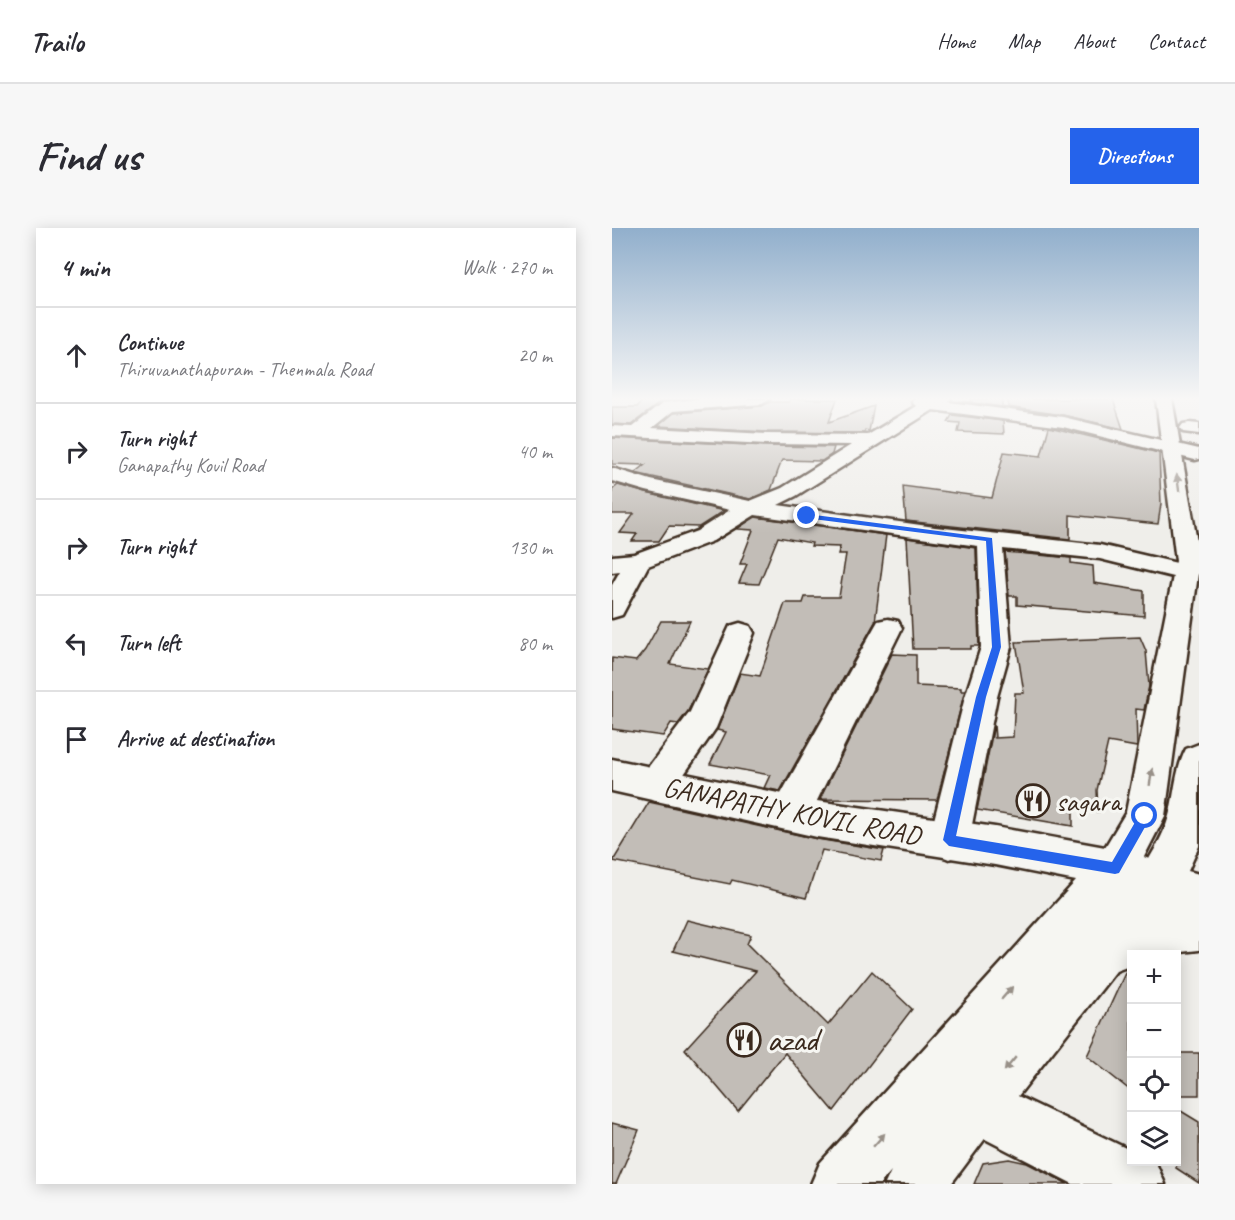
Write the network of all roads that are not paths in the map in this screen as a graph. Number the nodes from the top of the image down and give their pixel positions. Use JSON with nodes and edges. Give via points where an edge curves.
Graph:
{"nodes":[{"id":1,"x":867,"y":444,"type":"edge"},
{"id":2,"x":1148,"y":444,"type":"edge"},
{"id":3,"x":1172,"y":444,"type":"edge"},
{"id":4,"x":1195,"y":444,"type":"edge"},
{"id":5,"x":1173,"y":450,"type":"junction"},
{"id":6,"x":1197,"y":463,"type":"edge"},
{"id":7,"x":612,"y":474,"type":"edge"},
{"id":8,"x":752,"y":508,"type":"junction"},
{"id":9,"x":990,"y":539,"type":"junction"},
{"id":10,"x":625,"y":562,"type":"edge"},
{"id":11,"x":1193,"y":565,"type":"edge"},
{"id":12,"x":612,"y":609,"type":"edge"},
{"id":13,"x":888,"y":628,"type":"dead end"},
{"id":14,"x":740,"y":633,"type":"dead end"},
{"id":15,"x":612,"y":775,"type":"edge"},
{"id":16,"x":656,"y":785,"type":"junction"},
{"id":17,"x":1197,"y":787,"type":"edge"},
{"id":18,"x":790,"y":813,"type":"junction"},
{"id":19,"x":949,"y":840,"type":"junction"},
{"id":20,"x":1158,"y":882,"type":"edge"},
{"id":21,"x":1199,"y":927,"type":"edge"},
{"id":22,"x":1101,"y":954,"type":"junction"},
{"id":23,"x":976,"y":1104,"type":"junction"},
{"id":24,"x":840,"y":1184,"type":"edge"},
{"id":25,"x":915,"y":1184,"type":"edge"},
{"id":26,"x":1135,"y":1184,"type":"edge"}],
"edges":[{"from":1,"to":8,"type":"street","via":[[789,492]]},
{"from":2,"to":5,"type":"street"},
{"from":3,"to":5,"type":"street"},
{"from":4,"to":6,"type":"street"},
{"from":5,"to":6,"type":"street"},
{"from":11,"to":5,"type":"street","one_way":true},
{"from":7,"to":8,"type":"street"},
{"from":8,"to":9,"type":"street"},
{"from":8,"to":10,"type":"street","via":[[705,536]]},
{"from":9,"to":11,"type":"street"},
{"from":9,"to":19,"type":"street","via":[[996,647]]},
{"from":10,"to":12,"type":"street"},
{"from":20,"to":11,"type":"street","one_way":true,"via":[[1145,816]]},
{"from":13,"to":18,"type":"street"},
{"from":14,"to":16,"type":"street","via":[[704,719]]},
{"from":15,"to":16,"type":"street","name":"GANAPATHY KOVIL ROAD"},
{"from":16,"to":18,"type":"street","name":"GANAPATHY KOVIL ROAD"},
{"from":17,"to":20,"type":"street","via":[[1178,848]]},
{"from":18,"to":19,"type":"street","name":"GANAPATHY KOVIL ROAD"},
{"from":19,"to":20,"type":"street","name":"GANAPATHY KOVIL ROAD"},
{"from":20,"to":22,"type":"street"},
{"from":24,"to":20,"type":"street","one_way":true},
{"from":21,"to":22,"type":"street","via":[[1149,935]]},
{"from":22,"to":23,"type":"street","one_way":true},
{"from":23,"to":25,"type":"street"},
{"from":23,"to":26,"type":"street"}]}
